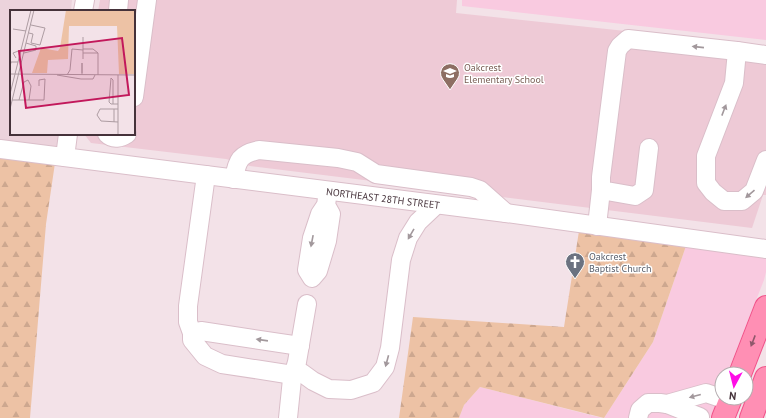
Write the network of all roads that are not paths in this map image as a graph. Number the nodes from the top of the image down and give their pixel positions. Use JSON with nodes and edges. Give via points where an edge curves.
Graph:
{"nodes":[{"id":1,"x":85,"y":0,"type":"edge"},
{"id":2,"x":119,"y":0,"type":"edge"},
{"id":3,"x":147,"y":0,"type":"edge"},
{"id":4,"x":83,"y":10,"type":"edge"},
{"id":5,"x":118,"y":10,"type":"edge"},
{"id":6,"x":737,"y":51,"type":"junction"},
{"id":7,"x":766,"y":55,"type":"edge"},
{"id":8,"x":135,"y":90,"type":"edge"},
{"id":9,"x":68,"y":135,"type":"edge"},
{"id":10,"x":108,"y":135,"type":"edge"},
{"id":11,"x":126,"y":135,"type":"edge"},
{"id":12,"x":649,"y":148,"type":"dead end"},
{"id":13,"x":0,"y":149,"type":"edge"},
{"id":14,"x":65,"y":157,"type":"junction"},
{"id":15,"x":766,"y":160,"type":"edge"},
{"id":16,"x":206,"y":175,"type":"junction"},
{"id":17,"x":234,"y":179,"type":"junction"},
{"id":18,"x":601,"y":190,"type":"junction"},
{"id":19,"x":327,"y":198,"type":"junction"},
{"id":20,"x":436,"y":204,"type":"junction"},
{"id":21,"x":506,"y":214,"type":"junction"},
{"id":22,"x":597,"y":226,"type":"junction"},
{"id":23,"x":766,"y":249,"type":"edge"},
{"id":24,"x":766,"y":307,"type":"edge"},
{"id":25,"x":192,"y":333,"type":"junction"},
{"id":26,"x":300,"y":346,"type":"junction"},
{"id":27,"x":743,"y":366,"type":"edge"},
{"id":28,"x":294,"y":372,"type":"junction"},
{"id":29,"x":766,"y":378,"type":"edge"},
{"id":30,"x":714,"y":398,"type":"edge"},
{"id":31,"x":667,"y":404,"type":"junction"},
{"id":32,"x":700,"y":417,"type":"edge"},
{"id":33,"x":288,"y":418,"type":"edge"},
{"id":34,"x":638,"y":418,"type":"edge"},
{"id":35,"x":750,"y":418,"type":"edge"}],
"edges":[{"from":1,"to":4,"type":"street"},
{"from":2,"to":5,"type":"street"},
{"from":3,"to":8,"type":"street"},
{"from":6,"to":7,"type":"street"},
{"from":15,"to":6,"type":"street","one_way":true,"via":[[754,191],[742,201],[724,201],[706,183],[706,156],[734,83]]},
{"from":6,"to":18,"type":"street","one_way":true,"via":[[628,40],[620,46],[617,52]]},
{"from":9,"to":14,"type":"street"},
{"from":10,"to":11,"type":"street","via":[[121,138]]},
{"from":12,"to":18,"type":"street","via":[[644,190],[635,196]]},
{"from":13,"to":14,"type":"street","name":"NORTHEAST 28TH STREET"},
{"from":14,"to":16,"type":"street","name":"NORTHEAST 28TH STREET"},
{"from":16,"to":17,"type":"street","name":"NORTHEAST 28TH STREET"},
{"from":16,"to":25,"type":"street","via":[[188,306],[188,322]]},
{"from":17,"to":19,"type":"street","name":"NORTHEAST 28TH STREET"},
{"from":17,"to":21,"type":"street","via":[[237,164],[242,156],[259,150],[338,158],[357,162],[376,174],[480,190]]},
{"from":18,"to":22,"type":"street"},
{"from":19,"to":20,"type":"street","name":"NORTHEAST 28TH STREET"},
{"from":19,"to":26,"type":"street","via":[[312,238],[308,270],[309,292]]},
{"from":20,"to":21,"type":"street","name":"NORTHEAST 28TH STREET"},
{"from":20,"to":28,"type":"street","one_way":true,"via":[[418,222],[408,238],[401,260],[390,348],[385,367],[373,382],[351,390],[329,389],[302,373]]},
{"from":21,"to":22,"type":"street","name":"NORTHEAST 28TH STREET"},
{"from":22,"to":23,"type":"street","name":"NORTHEAST 28TH STREET"},
{"from":24,"to":27,"type":"main road","one_way":true},
{"from":26,"to":25,"type":"street","one_way":true,"via":[[201,331]]},
{"from":25,"to":28,"type":"street","via":[[192,340],[206,356],[222,364]]},
{"from":26,"to":28,"type":"street"},
{"from":28,"to":33,"type":"street"},
{"from":29,"to":35,"type":"main road"},
{"from":30,"to":31,"type":"street","one_way":true,"via":[[706,393]]},
{"from":31,"to":32,"type":"street"},
{"from":31,"to":34,"type":"street","via":[[648,403],[640,410]]}]}
